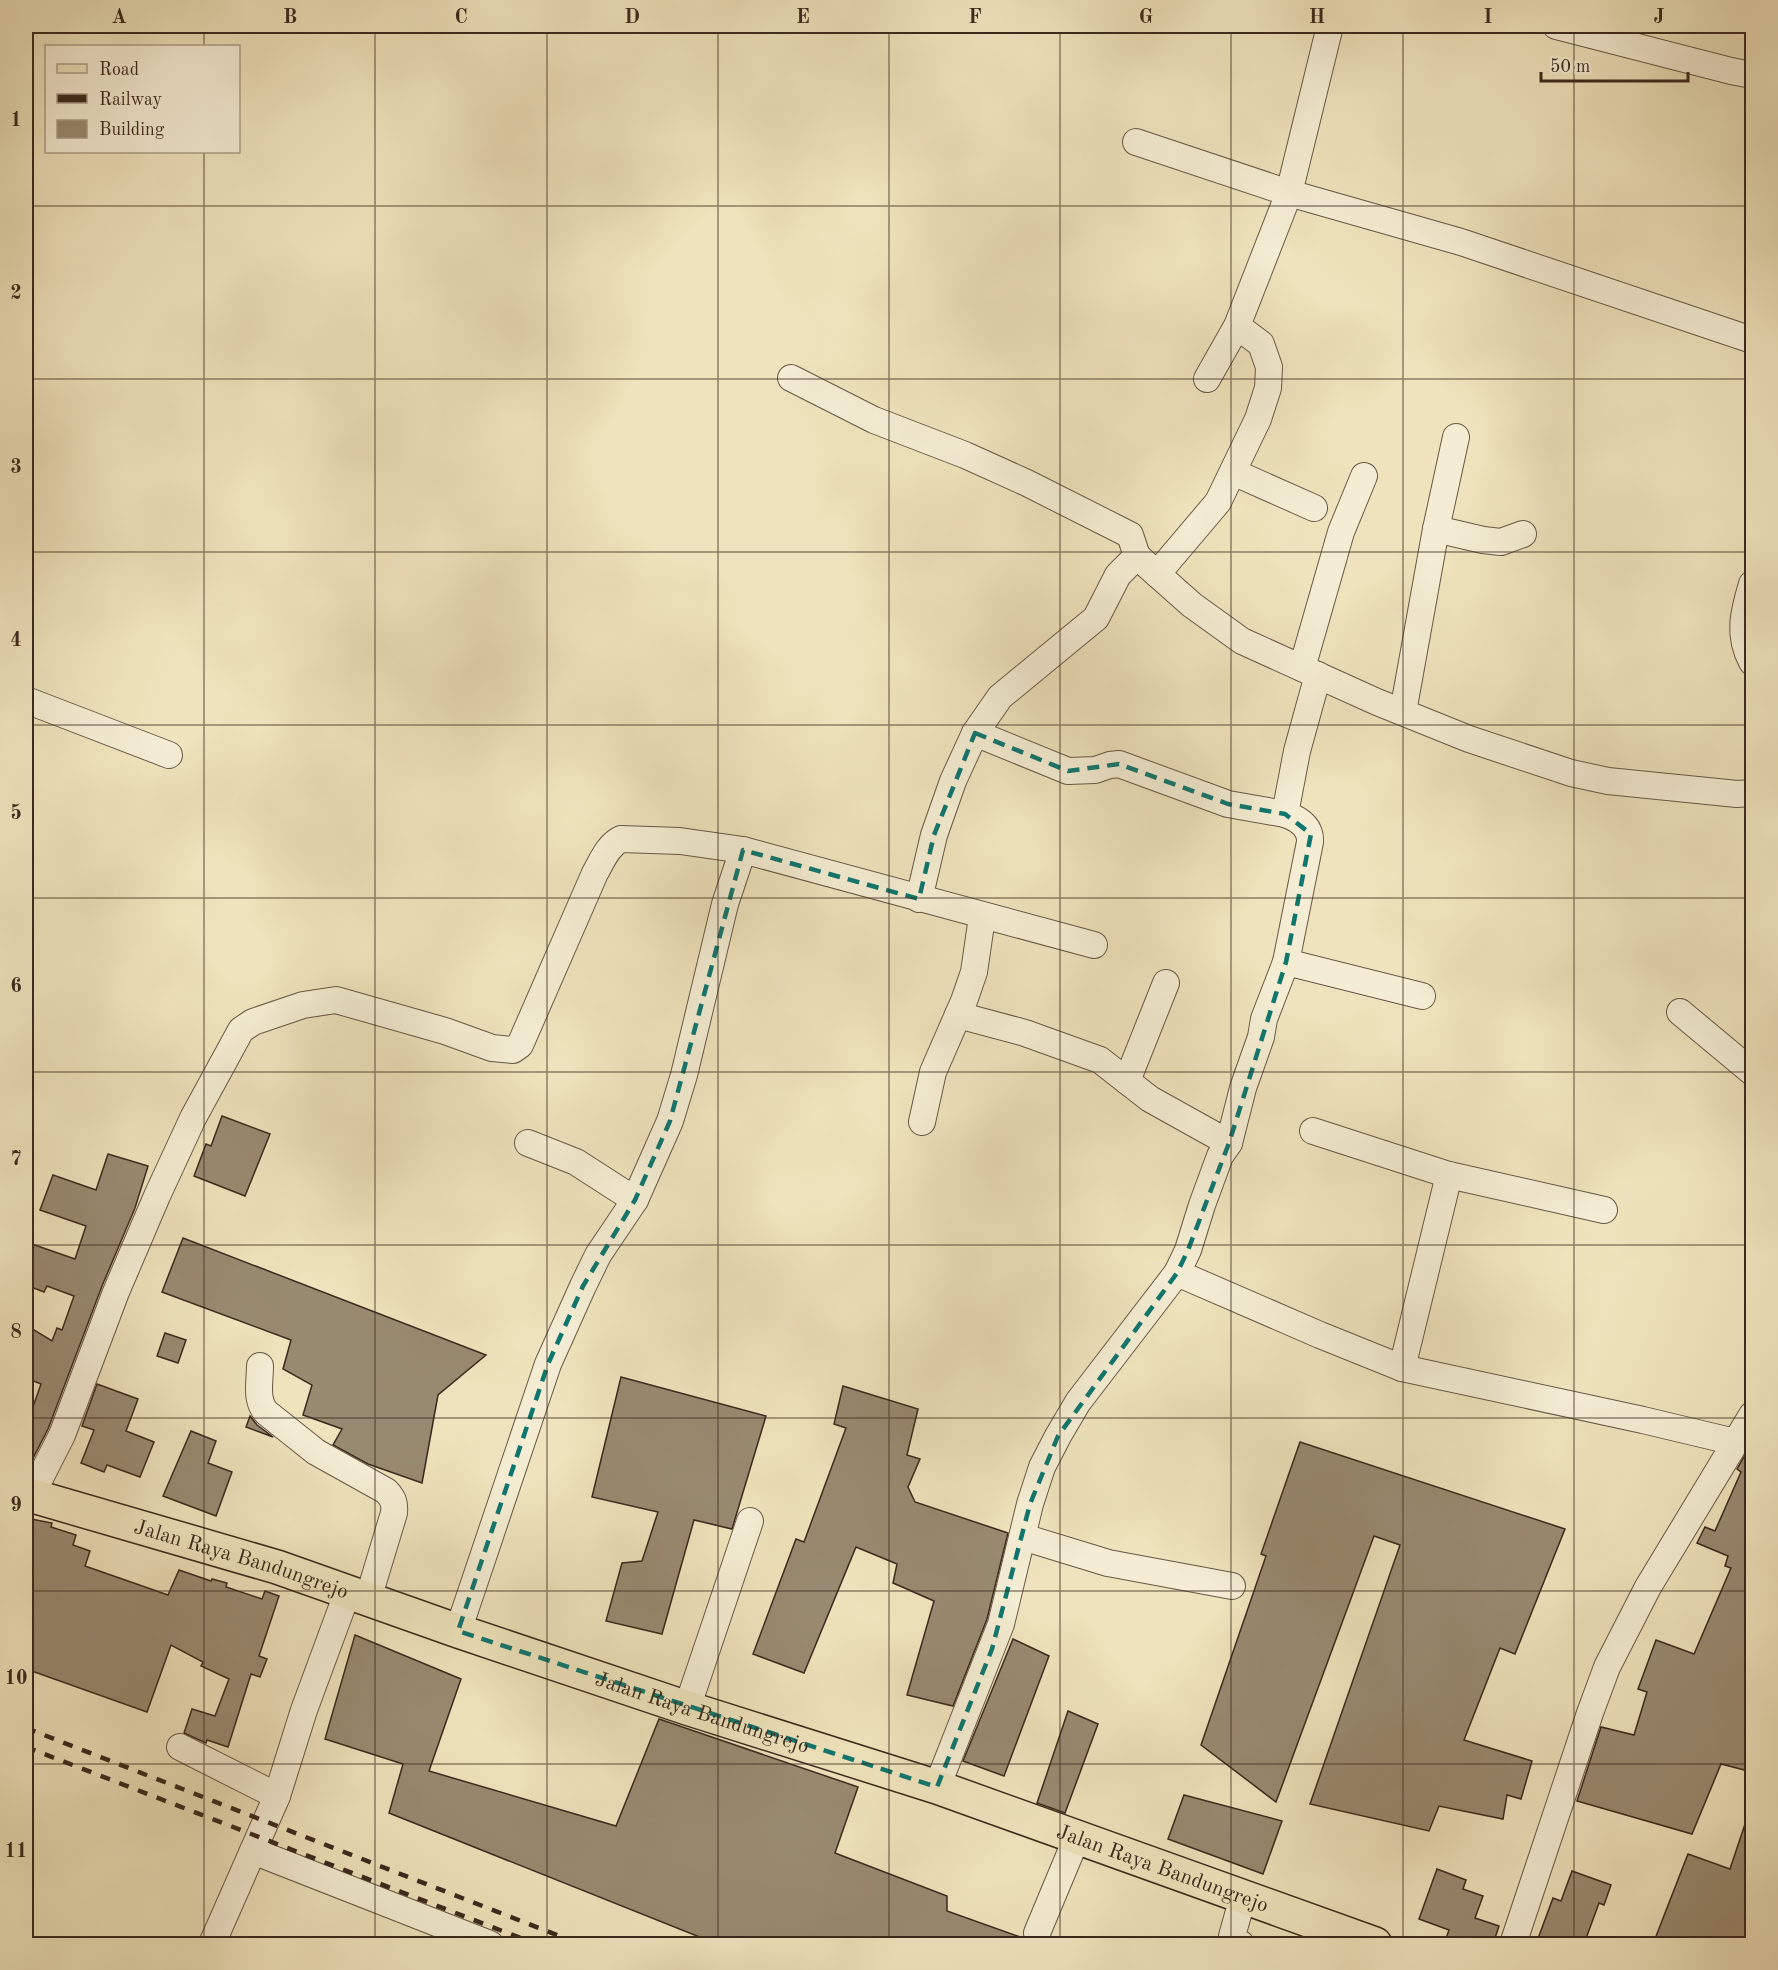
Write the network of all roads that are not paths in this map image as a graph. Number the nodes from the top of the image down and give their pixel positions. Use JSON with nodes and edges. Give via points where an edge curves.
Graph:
{"nodes":[{"id":1,"x":1330,"y":26,"type":"edge"},
{"id":2,"x":1556,"y":26,"type":"edge"},
{"id":3,"x":1752,"y":75,"type":"edge"},
{"id":4,"x":1136,"y":142,"type":"dead end"},
{"id":5,"x":1289,"y":193,"type":"junction"},
{"id":6,"x":1237,"y":326,"type":"junction"},
{"id":7,"x":1752,"y":340,"type":"edge"},
{"id":8,"x":791,"y":378,"type":"dead end"},
{"id":9,"x":1207,"y":379,"type":"dead end"},
{"id":10,"x":1456,"y":437,"type":"dead end"},
{"id":11,"x":1233,"y":472,"type":"junction"},
{"id":12,"x":1364,"y":476,"type":"dead end"},
{"id":13,"x":1314,"y":508,"type":"dead end"},
{"id":14,"x":1436,"y":530,"type":"junction"},
{"id":15,"x":1523,"y":534,"type":"dead end"},
{"id":16,"x":1137,"y":556,"type":"junction"},
{"id":17,"x":1157,"y":574,"type":"junction"},
{"id":18,"x":1752,"y":584,"type":"edge"},
{"id":19,"x":1752,"y":662,"type":"edge"},
{"id":20,"x":1310,"y":672,"type":"junction"},
{"id":21,"x":26,"y":700,"type":"edge"},
{"id":22,"x":1403,"y":712,"type":"junction"},
{"id":23,"x":975,"y":733,"type":"junction"},
{"id":24,"x":169,"y":755,"type":"dead end"},
{"id":25,"x":1752,"y":793,"type":"edge"},
{"id":26,"x":1286,"y":814,"type":"junction"},
{"id":27,"x":743,"y":850,"type":"junction"},
{"id":28,"x":919,"y":899,"type":"junction"},
{"id":29,"x":988,"y":917,"type":"junction"},
{"id":30,"x":1094,"y":945,"type":"dead end"},
{"id":31,"x":1286,"y":962,"type":"junction"},
{"id":32,"x":1166,"y":983,"type":"dead end"},
{"id":33,"x":1422,"y":996,"type":"dead end"},
{"id":34,"x":1680,"y":1012,"type":"dead end"},
{"id":35,"x":957,"y":1015,"type":"junction"},
{"id":36,"x":1752,"y":1072,"type":"edge"},
{"id":37,"x":1127,"y":1081,"type":"junction"},
{"id":38,"x":922,"y":1122,"type":"dead end"},
{"id":39,"x":1313,"y":1131,"type":"dead end"},
{"id":40,"x":528,"y":1143,"type":"dead end"},
{"id":41,"x":1229,"y":1143,"type":"junction"},
{"id":42,"x":1449,"y":1175,"type":"junction"},
{"id":43,"x":635,"y":1200,"type":"junction"},
{"id":44,"x":1604,"y":1210,"type":"dead end"},
{"id":45,"x":1177,"y":1273,"type":"junction"},
{"id":46,"x":260,"y":1366,"type":"dead end"},
{"id":47,"x":1402,"y":1368,"type":"junction"},
{"id":48,"x":1747,"y":1426,"type":"edge"},
{"id":49,"x":28,"y":1495,"type":"edge"},
{"id":50,"x":750,"y":1521,"type":"dead end"},
{"id":51,"x":1023,"y":1537,"type":"junction"},
{"id":52,"x":1232,"y":1586,"type":"dead end"},
{"id":53,"x":358,"y":1595,"type":"junction"},
{"id":54,"x":458,"y":1631,"type":"junction"},
{"id":55,"x":687,"y":1708,"type":"junction"},
{"id":56,"x":180,"y":1747,"type":"dead end"},
{"id":57,"x":937,"y":1787,"type":"junction"},
{"id":58,"x":277,"y":1796,"type":"junction"},
{"id":59,"x":1077,"y":1837,"type":"junction"},
{"id":60,"x":253,"y":1851,"type":"junction"},
{"id":61,"x":1243,"y":1897,"type":"junction"},
{"id":62,"x":1037,"y":1933,"type":"dead end"},
{"id":63,"x":1368,"y":1943,"type":"edge"},
{"id":64,"x":212,"y":1944,"type":"edge"},
{"id":65,"x":490,"y":1944,"type":"edge"},
{"id":66,"x":1241,"y":1944,"type":"edge"},
{"id":67,"x":1513,"y":1944,"type":"edge"}],
"edges":[{"from":1,"to":5,"type":"street"},
{"from":2,"to":3,"type":"street"},
{"from":4,"to":5,"type":"street"},
{"from":5,"to":6,"type":"street"},
{"from":5,"to":7,"type":"street","via":[[1461,242]]},
{"from":6,"to":9,"type":"street"},
{"from":6,"to":11,"type":"street","via":[[1261,344],[1269,367],[1268,388],[1258,419]]},
{"from":8,"to":16,"type":"street","via":[[874,420],[965,455],[1099,518],[1130,535]]},
{"from":10,"to":14,"type":"street"},
{"from":11,"to":13,"type":"street"},
{"from":11,"to":17,"type":"street","via":[[1218,502]]},
{"from":12,"to":20,"type":"street","via":[[1341,532]]},
{"from":14,"to":15,"type":"street","via":[[1501,542]]},
{"from":14,"to":22,"type":"street"},
{"from":16,"to":17,"type":"street"},
{"from":16,"to":23,"type":"street","via":[[1118,575],[1096,618],[1000,696]]},
{"from":17,"to":20,"type":"street","via":[[1242,641]]},
{"from":18,"to":19,"type":"street","via":[[1742,628]]},
{"from":20,"to":22,"type":"street"},
{"from":20,"to":26,"type":"street"},
{"from":21,"to":24,"type":"street"},
{"from":22,"to":25,"type":"street","via":[[1571,773],[1608,781]]},
{"from":23,"to":26,"type":"street","via":[[1068,771],[1119,764],[1228,804]]},
{"from":23,"to":28,"type":"street","via":[[934,835]]},
{"from":26,"to":31,"type":"street","via":[[1296,818],[1311,834]]},
{"from":27,"to":28,"type":"street"},
{"from":27,"to":43,"type":"street","via":[[725,904],[670,1121]]},
{"from":27,"to":49,"type":"street","via":[[680,841],[616,841],[595,873],[520,1045],[513,1050],[492,1048],[336,999],[303,1005],[241,1030],[193,1118],[157,1196],[62,1434]]},
{"from":28,"to":29,"type":"street"},
{"from":29,"to":30,"type":"street"},
{"from":29,"to":35,"type":"street","via":[[981,924],[974,972]]},
{"from":31,"to":33,"type":"street"},
{"from":31,"to":41,"type":"street","via":[[1264,1019]]},
{"from":32,"to":37,"type":"street"},
{"from":34,"to":36,"type":"street"},
{"from":35,"to":37,"type":"street","via":[[1100,1059]]},
{"from":35,"to":38,"type":"street","via":[[933,1072]]},
{"from":37,"to":41,"type":"street","via":[[1150,1099]]},
{"from":39,"to":42,"type":"street"},
{"from":40,"to":43,"type":"street","via":[[585,1167]]},
{"from":41,"to":45,"type":"street","via":[[1220,1156]]},
{"from":42,"to":44,"type":"street"},
{"from":42,"to":47,"type":"street"},
{"from":43,"to":54,"type":"street","via":[[598,1256],[568,1317]]},
{"from":45,"to":47,"type":"street"},
{"from":45,"to":51,"type":"street","via":[[1078,1402],[1058,1436],[1042,1467]]},
{"from":46,"to":53,"type":"street","via":[[261,1408],[308,1446],[392,1496],[394,1513]]},
{"from":47,"to":48,"type":"street","via":[[1643,1420]]},
{"from":48,"to":67,"type":"street","via":[[1648,1587],[1607,1667]]},
{"from":49,"to":53,"type":"main road","name":"Jalan Raya Bandungrejo","via":[[277,1567]]},
{"from":50,"to":55,"type":"street"},
{"from":51,"to":52,"type":"street","via":[[1108,1563]]},
{"from":51,"to":57,"type":"street","via":[[1001,1624]]},
{"from":53,"to":54,"type":"main road","name":"Jalan Raya Bandungrejo"},
{"from":53,"to":58,"type":"street","via":[[304,1710]]},
{"from":54,"to":55,"type":"main road","name":"Jalan Raya Bandungrejo"},
{"from":55,"to":57,"type":"main road","name":"Jalan Raya Bandungrejo"},
{"from":56,"to":58,"type":"street"},
{"from":57,"to":59,"type":"main road","name":"Jalan Raya Bandungrejo"},
{"from":58,"to":60,"type":"street"},
{"from":59,"to":61,"type":"main road","name":"Jalan Raya Bandungrejo"},
{"from":59,"to":62,"type":"street"},
{"from":60,"to":64,"type":"street"},
{"from":60,"to":65,"type":"street"},
{"from":61,"to":63,"type":"main road","name":"Jalan Raya Bandungrejo"},
{"from":61,"to":66,"type":"street","via":[[1232,1936]]}]}
